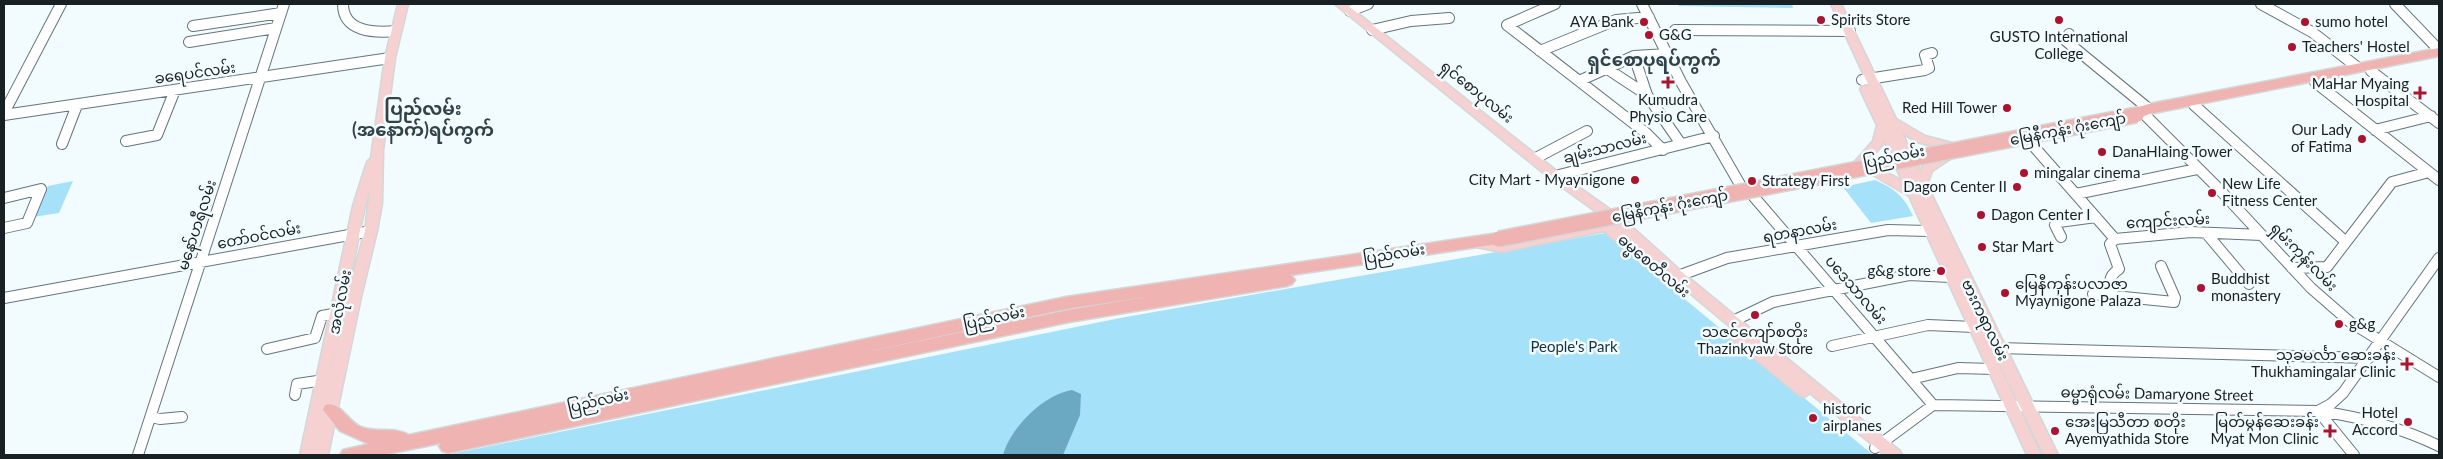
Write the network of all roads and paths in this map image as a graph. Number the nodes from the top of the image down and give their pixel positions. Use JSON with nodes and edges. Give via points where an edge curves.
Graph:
{"nodes":[{"id":1,"x":61,"y":4,"type":"edge"},
{"id":2,"x":343,"y":4,"type":"edge"},
{"id":3,"x":403,"y":4,"type":"edge"},
{"id":4,"x":1340,"y":4,"type":"edge"},
{"id":5,"x":1368,"y":4,"type":"edge"},
{"id":6,"x":1555,"y":4,"type":"edge"},
{"id":7,"x":1642,"y":4,"type":"edge"},
{"id":8,"x":1827,"y":4,"type":"edge"},
{"id":9,"x":1836,"y":4,"type":"edge"},
{"id":10,"x":2261,"y":4,"type":"edge"},
{"id":11,"x":2395,"y":4,"type":"edge"},
{"id":12,"x":282,"y":8,"type":"edge"},
{"id":13,"x":1350,"y":12,"type":"junction"},
{"id":14,"x":1649,"y":17,"type":"junction"},
{"id":15,"x":1450,"y":18,"type":"dead end"},
{"id":16,"x":193,"y":26,"type":"dead end"},
{"id":17,"x":276,"y":28,"type":"junction"},
{"id":18,"x":1372,"y":30,"type":"junction"},
{"id":19,"x":1675,"y":30,"type":"dead end"},
{"id":20,"x":1845,"y":31,"type":"junction"},
{"id":21,"x":396,"y":32,"type":"junction"},
{"id":22,"x":2069,"y":34,"type":"dead end"},
{"id":23,"x":189,"y":42,"type":"dead end"},
{"id":24,"x":1540,"y":51,"type":"junction"},
{"id":25,"x":2439,"y":51,"type":"edge"},
{"id":26,"x":1932,"y":53,"type":"dead end"},
{"id":27,"x":1667,"y":54,"type":"junction"},
{"id":28,"x":1634,"y":56,"type":"junction"},
{"id":29,"x":390,"y":58,"type":"junction"},
{"id":30,"x":2439,"y":58,"type":"edge"},
{"id":31,"x":2357,"y":67,"type":"junction"},
{"id":32,"x":1606,"y":68,"type":"junction"},
{"id":33,"x":2371,"y":71,"type":"junction"},
{"id":34,"x":260,"y":78,"type":"junction"},
{"id":35,"x":1866,"y":79,"type":"junction"},
{"id":36,"x":1579,"y":81,"type":"junction"},
{"id":37,"x":2315,"y":82,"type":"junction"},
{"id":38,"x":175,"y":90,"type":"junction"},
{"id":39,"x":1647,"y":96,"type":"junction"},
{"id":40,"x":77,"y":104,"type":"junction"},
{"id":41,"x":2194,"y":105,"type":"junction"},
{"id":42,"x":2142,"y":112,"type":"junction"},
{"id":43,"x":4,"y":114,"type":"edge"},
{"id":44,"x":2431,"y":116,"type":"junction"},
{"id":45,"x":1886,"y":123,"type":"junction"},
{"id":46,"x":2439,"y":123,"type":"edge"},
{"id":47,"x":2375,"y":130,"type":"junction"},
{"id":48,"x":1587,"y":131,"type":"dead end"},
{"id":49,"x":1714,"y":136,"type":"junction"},
{"id":50,"x":126,"y":141,"type":"dead end"},
{"id":51,"x":2029,"y":142,"type":"junction"},
{"id":52,"x":62,"y":144,"type":"dead end"},
{"id":53,"x":1681,"y":144,"type":"junction"},
{"id":54,"x":1948,"y":146,"type":"junction"},
{"id":55,"x":377,"y":150,"type":"junction"},
{"id":56,"x":1662,"y":150,"type":"junction"},
{"id":57,"x":1534,"y":159,"type":"junction"},
{"id":58,"x":1944,"y":159,"type":"junction"},
{"id":59,"x":1904,"y":160,"type":"junction"},
{"id":60,"x":1858,"y":165,"type":"junction"},
{"id":61,"x":2197,"y":169,"type":"junction"},
{"id":62,"x":1877,"y":172,"type":"junction"},
{"id":63,"x":2429,"y":172,"type":"junction"},
{"id":64,"x":1555,"y":176,"type":"junction"},
{"id":65,"x":2439,"y":180,"type":"edge"},
{"id":66,"x":1742,"y":188,"type":"junction"},
{"id":67,"x":1917,"y":188,"type":"junction"},
{"id":68,"x":2076,"y":194,"type":"junction"},
{"id":69,"x":1754,"y":197,"type":"junction"},
{"id":70,"x":4,"y":198,"type":"edge"},
{"id":71,"x":1600,"y":210,"type":"junction"},
{"id":72,"x":2096,"y":217,"type":"junction"},
{"id":73,"x":1612,"y":225,"type":"junction"},
{"id":74,"x":4,"y":228,"type":"edge"},
{"id":75,"x":372,"y":231,"type":"junction"},
{"id":76,"x":1929,"y":231,"type":"junction"},
{"id":77,"x":2206,"y":233,"type":"junction"},
{"id":78,"x":353,"y":234,"type":"junction"},
{"id":79,"x":2262,"y":235,"type":"junction"},
{"id":80,"x":2061,"y":237,"type":"dead end"},
{"id":81,"x":2115,"y":239,"type":"junction"},
{"id":82,"x":1480,"y":242,"type":"junction"},
{"id":83,"x":2346,"y":242,"type":"junction"},
{"id":84,"x":1799,"y":247,"type":"junction"},
{"id":85,"x":2439,"y":258,"type":"edge"},
{"id":86,"x":201,"y":263,"type":"junction"},
{"id":87,"x":2161,"y":266,"type":"dead end"},
{"id":88,"x":2292,"y":268,"type":"junction"},
{"id":89,"x":1678,"y":276,"type":"junction"},
{"id":90,"x":1957,"y":277,"type":"junction"},
{"id":91,"x":2248,"y":284,"type":"dead end"},
{"id":92,"x":1835,"y":289,"type":"junction"},
{"id":93,"x":2093,"y":294,"type":"dead end"},
{"id":94,"x":2114,"y":296,"type":"junction"},
{"id":95,"x":4,"y":298,"type":"edge"},
{"id":96,"x":338,"y":313,"type":"junction"},
{"id":97,"x":1733,"y":321,"type":"junction"},
{"id":98,"x":1974,"y":327,"type":"junction"},
{"id":99,"x":1875,"y":335,"type":"junction"},
{"id":100,"x":2380,"y":342,"type":"junction"},
{"id":101,"x":1832,"y":346,"type":"dead end"},
{"id":102,"x":1999,"y":348,"type":"junction"},
{"id":103,"x":267,"y":349,"type":"dead end"},
{"id":104,"x":2369,"y":358,"type":"junction"},
{"id":105,"x":1994,"y":369,"type":"junction"},
{"id":106,"x":2439,"y":377,"type":"edge"},
{"id":107,"x":1911,"y":379,"type":"junction"},
{"id":108,"x":324,"y":380,"type":"junction"},
{"id":109,"x":295,"y":395,"type":"dead end"},
{"id":110,"x":1933,"y":405,"type":"junction"},
{"id":111,"x":2011,"y":407,"type":"junction"},
{"id":112,"x":2028,"y":408,"type":"junction"},
{"id":113,"x":331,"y":410,"type":"junction"},
{"id":114,"x":2318,"y":411,"type":"junction"},
{"id":115,"x":151,"y":417,"type":"junction"},
{"id":116,"x":182,"y":417,"type":"dead end"},
{"id":117,"x":428,"y":440,"type":"junction"},
{"id":118,"x":2439,"y":446,"type":"edge"},
{"id":119,"x":1880,"y":449,"type":"edge"},
{"id":120,"x":138,"y":455,"type":"edge"},
{"id":121,"x":307,"y":455,"type":"edge"},
{"id":122,"x":321,"y":455,"type":"edge"},
{"id":123,"x":348,"y":455,"type":"edge"},
{"id":124,"x":403,"y":455,"type":"edge"},
{"id":125,"x":1895,"y":455,"type":"edge"},
{"id":126,"x":2034,"y":455,"type":"edge"},
{"id":127,"x":2051,"y":455,"type":"edge"},
{"id":128,"x":2354,"y":455,"type":"edge"}],
"edges":[{"from":1,"to":43,"type":"street"},
{"from":2,"to":21,"type":"street","via":[[341,12],[354,26],[371,34]]},
{"from":3,"to":21,"type":"main road","name":"အလုံလမ်း"},
{"from":4,"to":13,"type":"main road","name":"ရှင်စောပုလမ်း"},
{"from":5,"to":13,"type":"street"},
{"from":6,"to":24,"type":"street","via":[[1507,25]]},
{"from":7,"to":14,"type":"street"},
{"from":8,"to":20,"type":"main road"},
{"from":9,"to":20,"type":"main road"},
{"from":10,"to":31,"type":"street","via":[[2312,32]]},
{"from":11,"to":25,"type":"street"},
{"from":12,"to":16,"type":"street"},
{"from":12,"to":17,"type":"street","name":"မနော်ဟရီလမ်း"},
{"from":13,"to":18,"type":"main road","name":"ရှင်စောပုလမ်း"},
{"from":14,"to":24,"type":"street","via":[[1616,20]]},
{"from":14,"to":27,"type":"street"},
{"from":15,"to":18,"type":"street","via":[[1411,21]]},
{"from":17,"to":23,"type":"street"},
{"from":17,"to":34,"type":"street","name":"မနော်ဟရီလမ်း"},
{"from":18,"to":57,"type":"main road","name":"ရှင်စောပုလမ်း"},
{"from":19,"to":20,"type":"street"},
{"from":20,"to":35,"type":"main road"},
{"from":21,"to":29,"type":"main road","name":"အလုံလမ်း"},
{"from":22,"to":42,"type":"street","name":"ရှမ်းကုန်းလမ်း","via":[[2066,41]]},
{"from":24,"to":36,"type":"street"},
{"from":25,"to":31,"type":"highway","name":"ပြည်လမ်း"},
{"from":26,"to":35,"type":"street","via":[[1925,55],[1929,68],[1925,70]]},
{"from":27,"to":28,"type":"street"},
{"from":27,"to":49,"type":"street"},
{"from":28,"to":32,"type":"street"},
{"from":28,"to":39,"type":"street"},
{"from":29,"to":34,"type":"street","name":"ခရေပင်လမ်း"},
{"from":29,"to":55,"type":"main road","name":"အလုံလမ်း"},
{"from":30,"to":33,"type":"highway","name":"ပြည်လမ်း"},
{"from":31,"to":42,"type":"highway","name":"ပြည်လမ်း"},
{"from":32,"to":36,"type":"street"},
{"from":32,"to":39,"type":"street"},
{"from":33,"to":37,"type":"highway","name":"ပြည်လမ်း"},
{"from":33,"to":44,"type":"street"},
{"from":34,"to":38,"type":"street","name":"ခရေပင်လမ်း"},
{"from":34,"to":86,"type":"street","name":"မနော်ဟရီလမ်း"},
{"from":35,"to":45,"type":"main road"},
{"from":36,"to":56,"type":"street","via":[[1646,133]]},
{"from":37,"to":41,"type":"highway","name":"ပြည်လမ်း"},
{"from":37,"to":47,"type":"street"},
{"from":38,"to":40,"type":"street","name":"ခရေပင်လမ်း"},
{"from":38,"to":50,"type":"street","via":[[157,135]]},
{"from":39,"to":53,"type":"street"},
{"from":40,"to":43,"type":"street","name":"ခရေပင်လမ်း"},
{"from":40,"to":52,"type":"street"},
{"from":41,"to":42,"type":"highway","name":"ပြည်လမ်း"},
{"from":41,"to":83,"type":"street"},
{"from":42,"to":51,"type":"main road","name":"ပြည်လမ်း","via":[[2141,120]]},
{"from":42,"to":54,"type":"main road","name":"ပြည်လမ်း","via":[[2130,110]]},
{"from":42,"to":61,"type":"street","name":"ရှမ်းကုန်းလမ်း"},
{"from":42,"to":82,"type":"highway","name":"မြေနီကုန်း ဂုံးကျော်","bridge":true},
{"from":44,"to":46,"type":"street"},
{"from":44,"to":47,"type":"street"},
{"from":45,"to":54,"type":"main road","via":[[1921,139]]},
{"from":45,"to":59,"type":"main road"},
{"from":45,"to":60,"type":"main road","via":[[1879,142]]},
{"from":47,"to":63,"type":"street"},
{"from":48,"to":57,"type":"street"},
{"from":49,"to":53,"type":"street","name":"ချမ်းသာလမ်း"},
{"from":49,"to":66,"type":"street"},
{"from":51,"to":58,"type":"main road","name":"ပြည်လမ်း"},
{"from":51,"to":68,"type":"street","name":"ကျောင်းလမ်း"},
{"from":53,"to":56,"type":"street","name":"ချမ်းသာလမ်း"},
{"from":54,"to":59,"type":"main road","name":"ပြည်လမ်း"},
{"from":55,"to":75,"type":"main road","name":"အလုံလမ်း"},
{"from":55,"to":78,"type":"main road","name":"အလုံလမ်း","via":[[358,206]]},
{"from":56,"to":64,"type":"street","name":"ချမ်းသာလမ်း"},
{"from":57,"to":64,"type":"main road","name":"ရှင်စောပုလမ်း"},
{"from":58,"to":59,"type":"main road","name":"ပြည်လမ်း"},
{"from":58,"to":67,"type":"main road","via":[[1927,168]]},
{"from":59,"to":60,"type":"main road","name":"ပြည်လမ်း"},
{"from":59,"to":62,"type":"main road","name":"ပြည်လမ်း"},
{"from":59,"to":67,"type":"main road"},
{"from":60,"to":66,"type":"main road","name":"ပြည်လမ်း"},
{"from":61,"to":68,"type":"street"},
{"from":61,"to":79,"type":"street","name":"ရှမ်းကုန်းလမ်း"},
{"from":62,"to":67,"type":"main road"},
{"from":62,"to":69,"type":"main road","name":"ပြည်လမ်း"},
{"from":63,"to":65,"type":"street"},
{"from":63,"to":83,"type":"street","via":[[2392,182]]},
{"from":64,"to":71,"type":"main road","name":"ရှင်စောပုလမ်း"},
{"from":66,"to":71,"type":"main road","name":"ပြည်လမ်း"},
{"from":67,"to":76,"type":"main road"},
{"from":67,"to":90,"type":"main road","name":"ဗားကရာလမ်း"},
{"from":68,"to":72,"type":"street","name":"ကျောင်းလမ်း"},
{"from":69,"to":73,"type":"main road","name":"ပြည်လမ်း"},
{"from":69,"to":84,"type":"street","name":"ပဒေသာလမ်း"},
{"from":70,"to":74,"type":"street","via":[[41,189],[27,223]]},
{"from":71,"to":73,"type":"main road","name":"ဓမ္မစေတီလမ်း"},
{"from":71,"to":82,"type":"main road","name":"ပြည်လမ်း","via":[[1493,234]]},
{"from":72,"to":80,"type":"street","via":[[2059,222],[2055,225]]},
{"from":72,"to":81,"type":"street","name":"ကျောင်းလမ်း"},
{"from":73,"to":82,"type":"main road","name":"ပြည်လမ်း","via":[[1502,247]]},
{"from":73,"to":89,"type":"main road","name":"ဓမ္မစေတီလမ်း"},
{"from":73,"to":119,"type":"main road","name":"ဓမ္မစေတီလမ်း","via":[[1775,368]]},
{"from":75,"to":78,"type":"street","name":"တော်ဝင်လမ်း"},
{"from":75,"to":113,"type":"main road","name":"အလုံလမ်း","via":[[354,297]]},
{"from":76,"to":84,"type":"street","name":"ရတနာလမ်း","via":[[1888,230]]},
{"from":76,"to":90,"type":"main road"},
{"from":77,"to":79,"type":"street","name":"ကျောင်းလမ်း"},
{"from":77,"to":81,"type":"street","name":"ကျောင်းလမ်း"},
{"from":77,"to":91,"type":"street"},
{"from":78,"to":86,"type":"street","name":"တော်ဝင်လမ်း"},
{"from":78,"to":96,"type":"main road","name":"အလုံလမ်း"},
{"from":79,"to":88,"type":"street","name":"ရှမ်းကုန်းလမ်း"},
{"from":81,"to":94,"type":"street","via":[[2110,244],[2119,269],[2110,274],[2108,280]]},
{"from":82,"to":117,"type":"highway","name":"ပြည်လမ်း","via":[[1066,303],[620,396]]},
{"from":82,"to":124,"type":"highway","name":"ပြည်လမ်း","via":[[1280,281],[1069,316]]},
{"from":83,"to":88,"type":"street","via":[[2327,267]]},
{"from":84,"to":89,"type":"street","name":"ရတနာလမ်း","via":[[1728,258]]},
{"from":84,"to":92,"type":"street","name":"ပဒေသာလမ်း"},
{"from":85,"to":100,"type":"street"},
{"from":86,"to":95,"type":"street","name":"တော်ဝင်လမ်း"},
{"from":86,"to":115,"type":"street","name":"မနော်ဟရီလမ်း"},
{"from":87,"to":94,"type":"street","via":[[2174,302]]},
{"from":88,"to":100,"type":"street","name":"ရှမ်းကုန်းလမ်း","via":[[2350,322]]},
{"from":89,"to":97,"type":"main road","name":"ဓမ္မစေတီလမ်း"},
{"from":90,"to":92,"type":"street","via":[[1909,275]]},
{"from":90,"to":98,"type":"main road"},
{"from":90,"to":102,"type":"main road","name":"ဗားကရာလမ်း"},
{"from":92,"to":97,"type":"street","via":[[1773,302]]},
{"from":92,"to":99,"type":"street","name":"ပဒေသာလမ်း"},
{"from":93,"to":94,"type":"street"},
{"from":96,"to":103,"type":"street","via":[[322,316],[315,338]]},
{"from":96,"to":108,"type":"main road","name":"အလုံလမ်း"},
{"from":97,"to":119,"type":"main road","name":"ဓမ္မစေတီလမ်း"},
{"from":98,"to":99,"type":"street","via":[[1928,325]]},
{"from":98,"to":105,"type":"main road"},
{"from":99,"to":101,"type":"street"},
{"from":99,"to":107,"type":"street","name":"ပဒေသာလမ်း"},
{"from":100,"to":104,"type":"street"},
{"from":100,"to":106,"type":"street","name":"ရှမ်းကုန်းလမ်း"},
{"from":102,"to":104,"type":"street"},
{"from":102,"to":112,"type":"main road","name":"ဗားကရာလမ်း"},
{"from":104,"to":114,"type":"street","via":[[2343,394]]},
{"from":105,"to":107,"type":"street","via":[[1958,368]]},
{"from":105,"to":111,"type":"main road"},
{"from":107,"to":110,"type":"street","name":"ပဒေသာလမ်း"},
{"from":108,"to":109,"type":"street","via":[[297,384]]},
{"from":108,"to":121,"type":"main road","name":"အလုံလမ်း"},
{"from":110,"to":111,"type":"street","name":"ဓမ္မာရုံလမ်း Damaryone Street"},
{"from":110,"to":119,"type":"street"},
{"from":111,"to":112,"type":"street","name":"ဓမ္မာရုံလမ်း Damaryone Street"},
{"from":111,"to":126,"type":"main road"},
{"from":112,"to":114,"type":"street","name":"ဓမ္မာရုံလမ်း Damaryone Street"},
{"from":112,"to":127,"type":"main road","name":"ဗားကရာလမ်း"},
{"from":113,"to":117,"type":"highway","via":[[341,424],[371,438]]},
{"from":113,"to":122,"type":"main road","name":"အလုံလမ်း"},
{"from":114,"to":118,"type":"street","name":"ဓမ္မာရုံလမ်း Damaryone Street","via":[[2397,426]]},
{"from":114,"to":128,"type":"street"},
{"from":115,"to":116,"type":"street"},
{"from":115,"to":120,"type":"street","name":"မနော်ဟရီလမ်း"},
{"from":117,"to":123,"type":"highway","name":"ပြည်လမ်း"},
{"from":119,"to":125,"type":"main road","name":"ဓမ္မစေတီလမ်း"}]}
